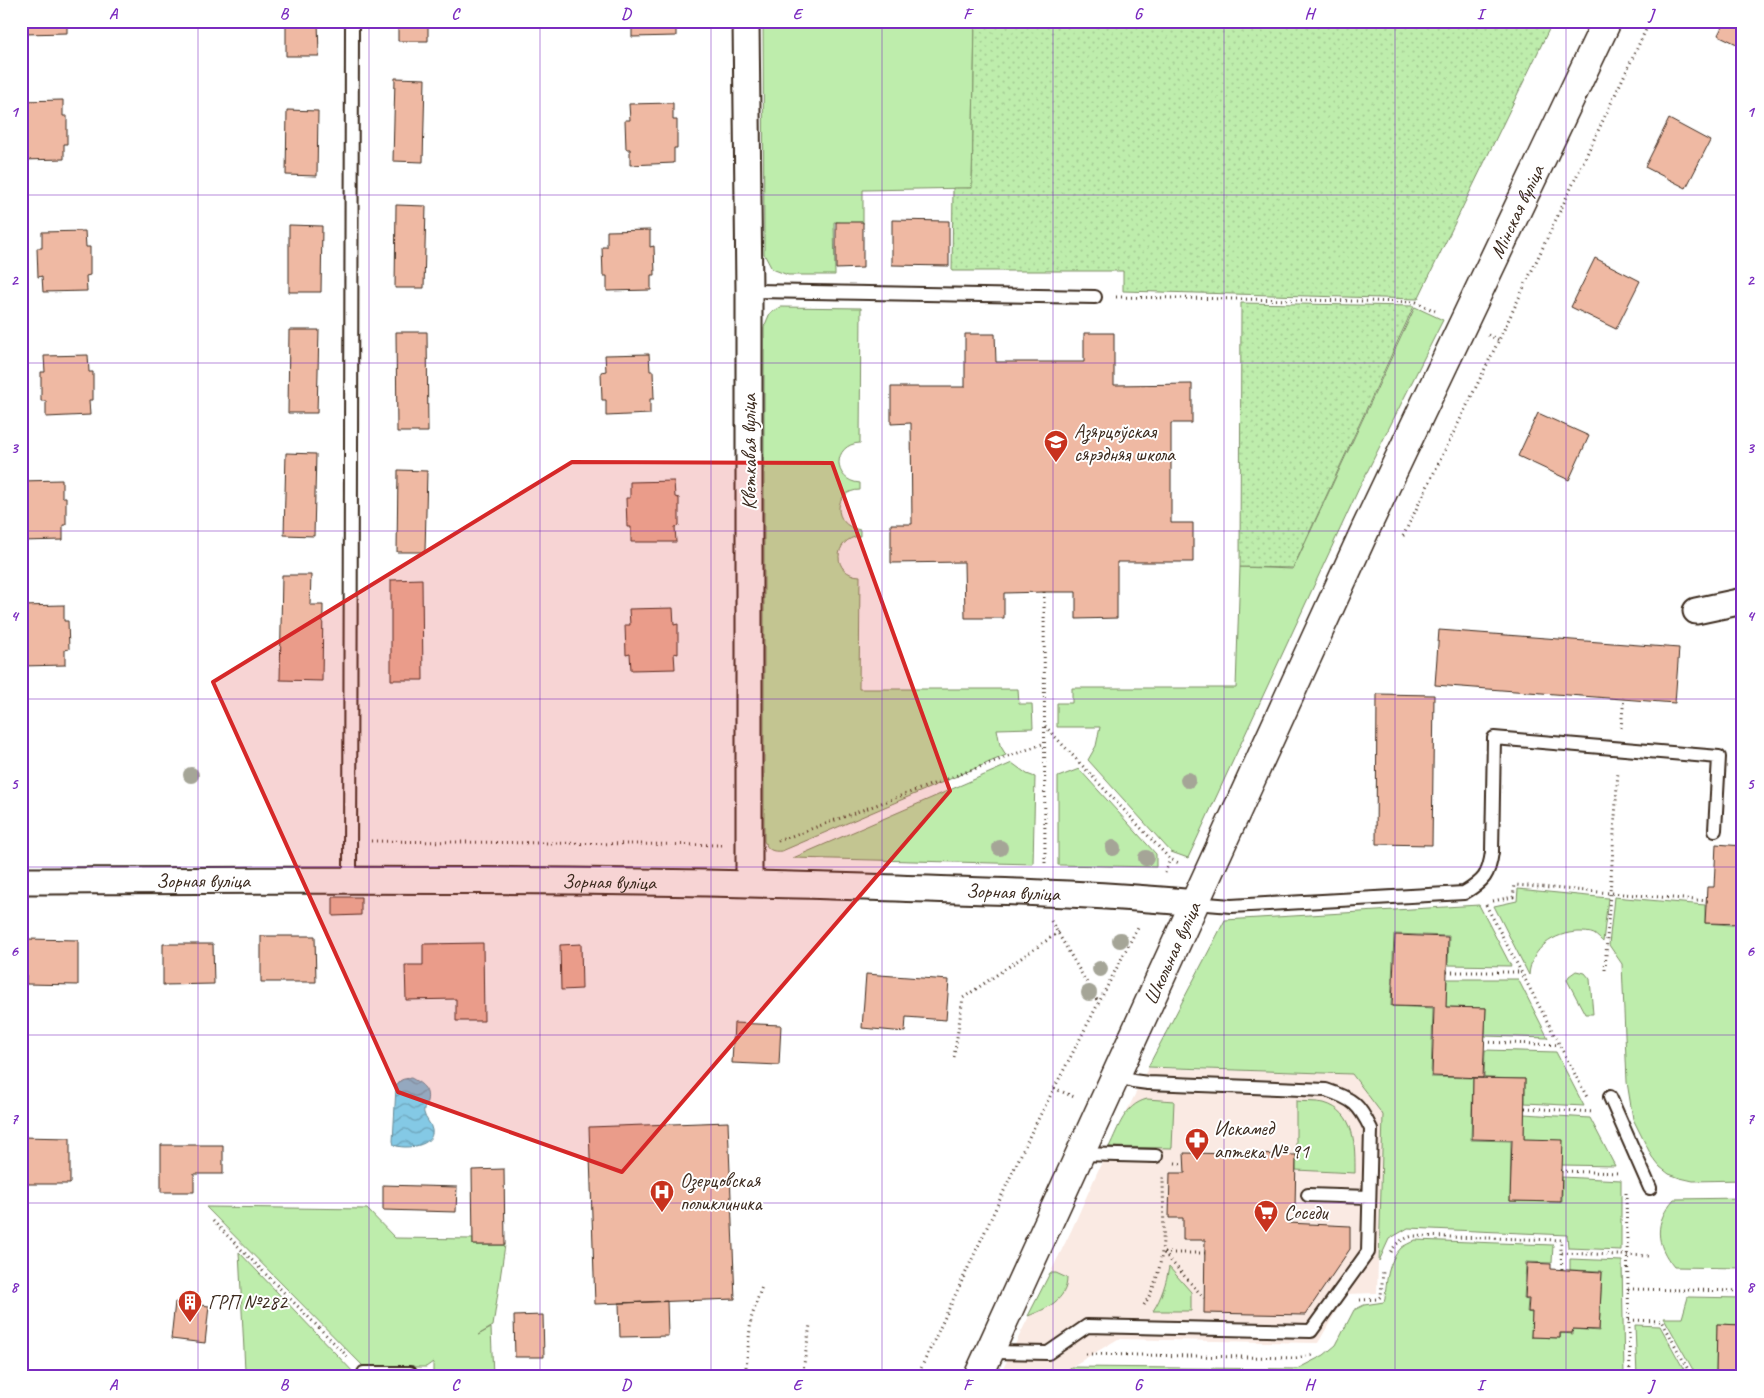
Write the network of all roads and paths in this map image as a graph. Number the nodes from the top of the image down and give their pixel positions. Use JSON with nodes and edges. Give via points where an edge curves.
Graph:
{"nodes":[{"id":1,"x":352,"y":21,"type":"edge"},
{"id":2,"x":746,"y":21,"type":"edge"},
{"id":3,"x":1607,"y":21,"type":"edge"},
{"id":4,"x":1650,"y":21,"type":"edge"},
{"id":5,"x":749,"y":291,"type":"junction"},
{"id":6,"x":1095,"y":297,"type":"joint"},
{"id":7,"x":1462,"y":323,"type":"junction"},
{"id":8,"x":1499,"y":340,"type":"junction"},
{"id":9,"x":1425,"y":403,"type":"joint"},
{"id":10,"x":1403,"y":536,"type":"dead end"},
{"id":11,"x":1044,"y":592,"type":"dead end"},
{"id":12,"x":1743,"y":601,"type":"edge"},
{"id":13,"x":1696,"y":611,"type":"dead end"},
{"id":14,"x":1624,"y":698,"type":"dead end"},
{"id":15,"x":1045,"y":726,"type":"junction"},
{"id":16,"x":1045,"y":743,"type":"junction"},
{"id":17,"x":1620,"y":749,"type":"junction"},
{"id":18,"x":1715,"y":830,"type":"dead end"},
{"id":19,"x":351,"y":841,"type":"junction"},
{"id":20,"x":748,"y":845,"type":"junction"},
{"id":21,"x":1170,"y":859,"type":"dead end"},
{"id":22,"x":1045,"y":870,"type":"dead end"},
{"id":23,"x":21,"y":880,"type":"edge"},
{"id":24,"x":350,"y":880,"type":"junction"},
{"id":25,"x":749,"y":883,"type":"junction"},
{"id":26,"x":1034,"y":893,"type":"junction"},
{"id":27,"x":1610,"y":893,"type":"junction"},
{"id":28,"x":1708,"y":901,"type":"dead end"},
{"id":29,"x":1195,"y":903,"type":"junction"},
{"id":30,"x":1143,"y":917,"type":"dead end"},
{"id":31,"x":1059,"y":932,"type":"junction"},
{"id":32,"x":1605,"y":970,"type":"dead end"},
{"id":33,"x":1447,"y":972,"type":"dead end"},
{"id":34,"x":1522,"y":972,"type":"junction"},
{"id":35,"x":1098,"y":1002,"type":"junction"},
{"id":36,"x":1485,"y":1042,"type":"dead end"},
{"id":37,"x":1560,"y":1045,"type":"junction"},
{"id":38,"x":954,"y":1057,"type":"dead end"},
{"id":39,"x":1116,"y":1075,"type":"junction"},
{"id":40,"x":1610,"y":1097,"type":"dead end"},
{"id":41,"x":1525,"y":1108,"type":"dead end"},
{"id":42,"x":1080,"y":1154,"type":"junction"},
{"id":43,"x":1156,"y":1156,"type":"dead end"},
{"id":44,"x":1170,"y":1163,"type":"dead end"},
{"id":45,"x":1184,"y":1164,"type":"dead end"},
{"id":46,"x":1561,"y":1171,"type":"dead end"},
{"id":47,"x":1163,"y":1173,"type":"dead end"},
{"id":48,"x":1626,"y":1173,"type":"dead end"},
{"id":49,"x":1650,"y":1188,"type":"dead end"},
{"id":50,"x":1626,"y":1191,"type":"dead end"},
{"id":51,"x":1308,"y":1195,"type":"dead end"},
{"id":52,"x":1369,"y":1197,"type":"junction"},
{"id":53,"x":213,"y":1221,"type":"dead end"},
{"id":54,"x":1164,"y":1253,"type":"junction"},
{"id":55,"x":1205,"y":1253,"type":"dead end"},
{"id":56,"x":1561,"y":1253,"type":"dead end"},
{"id":57,"x":1562,"y":1270,"type":"dead end"},
{"id":58,"x":762,"y":1286,"type":"dead end"},
{"id":59,"x":1628,"y":1289,"type":"junction"},
{"id":60,"x":1743,"y":1291,"type":"edge"},
{"id":61,"x":1204,"y":1298,"type":"dead end"},
{"id":62,"x":1629,"y":1320,"type":"junction"},
{"id":63,"x":810,"y":1325,"type":"dead end"},
{"id":64,"x":1127,"y":1326,"type":"junction"},
{"id":65,"x":1088,"y":1349,"type":"dead end"},
{"id":66,"x":989,"y":1352,"type":"junction"},
{"id":67,"x":1080,"y":1354,"type":"dead end"},
{"id":68,"x":410,"y":1373,"type":"dead end"},
{"id":69,"x":363,"y":1375,"type":"edge"},
{"id":70,"x":745,"y":1377,"type":"edge"},
{"id":71,"x":802,"y":1377,"type":"edge"},
{"id":72,"x":917,"y":1377,"type":"edge"},
{"id":73,"x":978,"y":1377,"type":"edge"},
{"id":74,"x":1630,"y":1377,"type":"edge"},
{"id":75,"x":1692,"y":1377,"type":"edge"}],
"edges":[{"from":1,"to":19,"type":"lane"},
{"from":2,"to":5,"type":"street","name":"Кветкавая вуліца"},
{"from":3,"to":7,"type":"street","name":"Мінская вуліца"},
{"from":4,"to":8,"type":"path"},
{"from":5,"to":6,"type":"lane"},
{"from":5,"to":20,"type":"street","name":"Кветкавая вуліца"},
{"from":6,"to":7,"type":"path","via":[[1416,302]]},
{"from":7,"to":8,"type":"path"},
{"from":7,"to":9,"type":"street","name":"Мінская вуліца"},
{"from":8,"to":10,"type":"path"},
{"from":9,"to":29,"type":"street","name":"Школьная вуліца"},
{"from":11,"to":15,"type":"path"},
{"from":12,"to":13,"type":"street"},
{"from":14,"to":17,"type":"path"},
{"from":15,"to":16,"type":"path"},
{"from":15,"to":21,"type":"path"},
{"from":16,"to":20,"type":"path","via":[[760,848]]},
{"from":16,"to":22,"type":"path"},
{"from":17,"to":18,"type":"lane","via":[[1720,757]]},
{"from":17,"to":27,"type":"path"},
{"from":17,"to":29,"type":"lane","via":[[1494,738],[1490,870],[1464,893],[1231,906]]},
{"from":19,"to":20,"type":"path"},
{"from":19,"to":24,"type":"lane"},
{"from":20,"to":25,"type":"street","name":"Кветкавая вуліца"},
{"from":23,"to":24,"type":"street","name":"Зорная вуліца"},
{"from":24,"to":25,"type":"street","name":"Зорная вуліца"},
{"from":25,"to":26,"type":"street","name":"Зорная вуліца"},
{"from":26,"to":29,"type":"street","name":"Зорная вуліца","via":[[1114,895]]},
{"from":26,"to":31,"type":"path"},
{"from":27,"to":28,"type":"path"},
{"from":27,"to":32,"type":"path"},
{"from":27,"to":34,"type":"path","via":[[1515,885],[1513,897],[1485,903]]},
{"from":29,"to":39,"type":"street","name":"Школьная вуліца"},
{"from":30,"to":35,"type":"path"},
{"from":31,"to":35,"type":"path"},
{"from":31,"to":38,"type":"path","via":[[963,998]]},
{"from":33,"to":34,"type":"path"},
{"from":34,"to":37,"type":"path"},
{"from":35,"to":72,"type":"path","via":[[1030,1134]]},
{"from":36,"to":37,"type":"path"},
{"from":37,"to":41,"type":"path","via":[[1594,1112]]},
{"from":39,"to":42,"type":"street","name":"Школьная вуліца"},
{"from":39,"to":52,"type":"lane","via":[[1148,1083],[1326,1090],[1348,1097],[1362,1111],[1371,1130]]},
{"from":40,"to":49,"type":"lane"},
{"from":42,"to":43,"type":"lane"},
{"from":42,"to":66,"type":"street","name":"Школьная вуліца"},
{"from":44,"to":45,"type":"path"},
{"from":46,"to":48,"type":"path"},
{"from":47,"to":54,"type":"path"},
{"from":50,"to":59,"type":"path"},
{"from":51,"to":52,"type":"lane"},
{"from":52,"to":64,"type":"lane","via":[[1368,1252],[1311,1331]]},
{"from":53,"to":69,"type":"path"},
{"from":54,"to":55,"type":"path"},
{"from":54,"to":61,"type":"path"},
{"from":54,"to":64,"type":"path","via":[[1150,1296]]},
{"from":56,"to":57,"type":"path"},
{"from":58,"to":70,"type":"path","via":[[751,1319]]},
{"from":59,"to":60,"type":"path"},
{"from":59,"to":62,"type":"path"},
{"from":62,"to":74,"type":"path"},
{"from":62,"to":75,"type":"path","via":[[1662,1321]]},
{"from":63,"to":71,"type":"path"},
{"from":64,"to":66,"type":"lane","via":[[1087,1326],[1048,1353]]},
{"from":65,"to":67,"type":"path"},
{"from":66,"to":73,"type":"street","name":"Школьная вуліца"},
{"from":68,"to":69,"type":"lane"}]}
